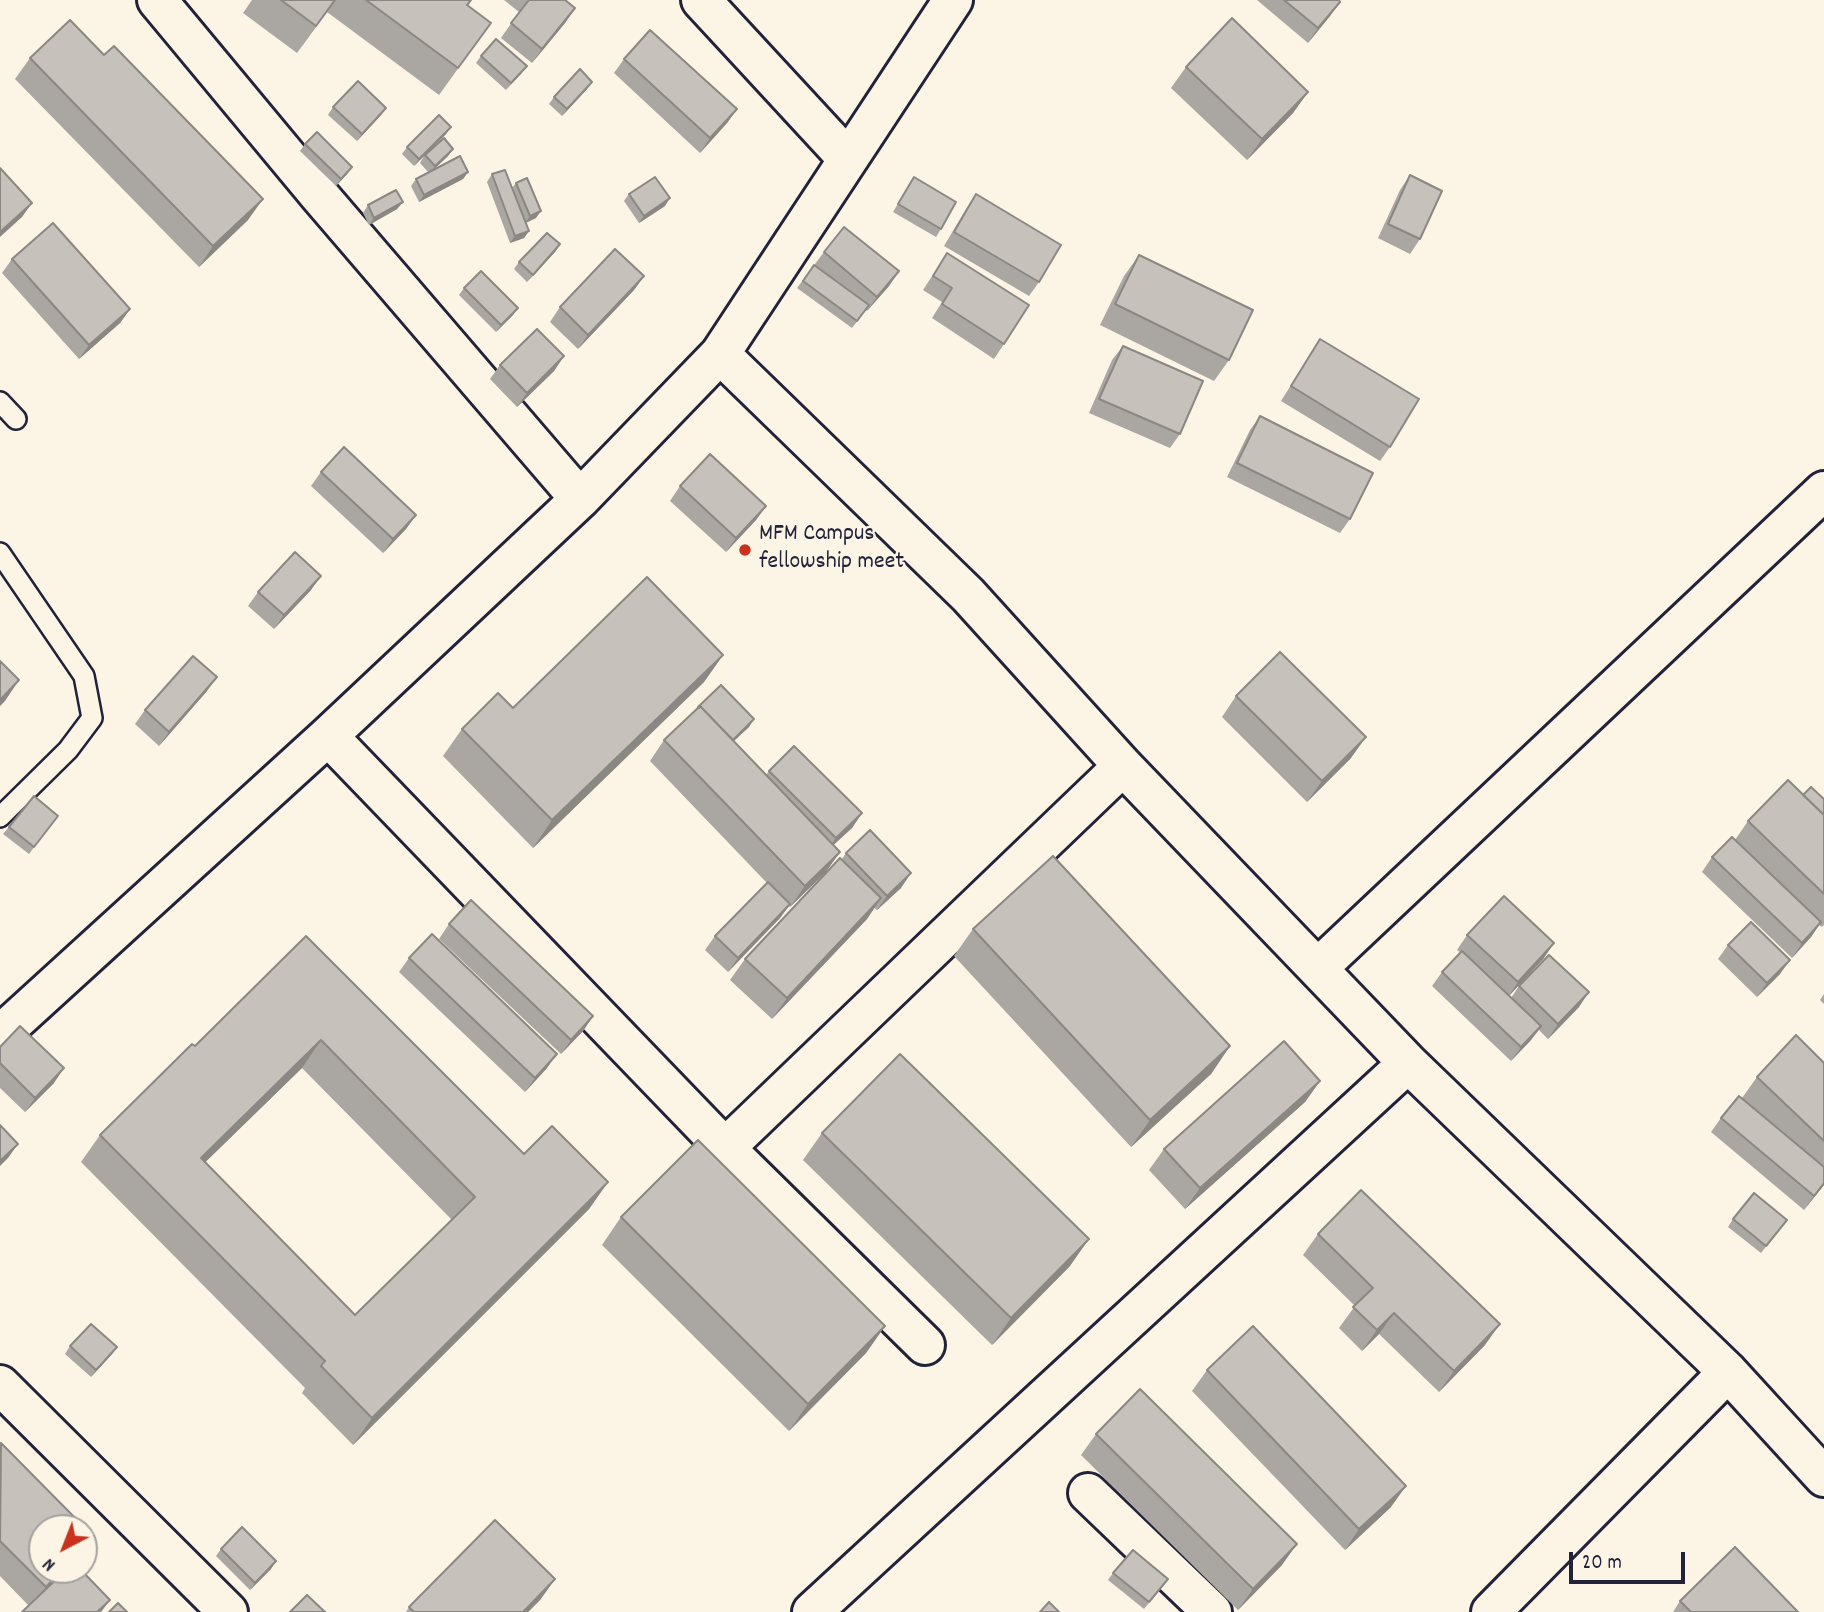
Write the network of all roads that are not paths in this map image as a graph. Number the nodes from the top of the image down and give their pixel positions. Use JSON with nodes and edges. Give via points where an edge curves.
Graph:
{"nodes":[{"id":1,"x":157,"y":0,"type":"edge"},
{"id":2,"x":701,"y":0,"type":"edge"},
{"id":3,"x":953,"y":0,"type":"edge"},
{"id":4,"x":847,"y":158,"type":"junction"},
{"id":5,"x":720,"y":354,"type":"junction"},
{"id":6,"x":0,"y":402,"type":"edge"},
{"id":7,"x":16,"y":419,"type":"dead end"},
{"id":8,"x":1824,"y":491,"type":"edge"},
{"id":9,"x":580,"y":499,"type":"junction"},
{"id":10,"x":0,"y":553,"type":"edge"},
{"id":11,"x":328,"y":736,"type":"junction"},
{"id":12,"x":1123,"y":766,"type":"junction"},
{"id":13,"x":0,"y":817,"type":"edge"},
{"id":14,"x":1318,"y":968,"type":"junction"},
{"id":15,"x":0,"y":1035,"type":"edge"},
{"id":16,"x":1408,"y":1063,"type":"junction"},
{"id":17,"x":725,"y":1148,"type":"junction"},
{"id":18,"x":925,"y":1345,"type":"dead end"},
{"id":19,"x":1728,"y":1372,"type":"junction"},
{"id":20,"x":0,"y":1385,"type":"edge"},
{"id":21,"x":1824,"y":1477,"type":"edge"},
{"id":22,"x":1088,"y":1493,"type":"dead end"},
{"id":23,"x":228,"y":1612,"type":"edge"},
{"id":24,"x":811,"y":1612,"type":"edge"},
{"id":25,"x":1212,"y":1612,"type":"edge"},
{"id":26,"x":1492,"y":1612,"type":"edge"}],
"edges":[{"from":1,"to":9,"type":"street"},
{"from":2,"to":4,"type":"street"},
{"from":3,"to":4,"type":"street"},
{"from":4,"to":5,"type":"street"},
{"from":5,"to":9,"type":"street"},
{"from":5,"to":12,"type":"street","via":[[968,595]]},
{"from":6,"to":7,"type":"lane"},
{"from":8,"to":14,"type":"street"},
{"from":9,"to":11,"type":"street"},
{"from":10,"to":13,"type":"lane","via":[[84,676],[92,718],[68,750]]},
{"from":11,"to":15,"type":"street"},
{"from":11,"to":17,"type":"street"},
{"from":12,"to":14,"type":"street"},
{"from":12,"to":17,"type":"street"},
{"from":14,"to":16,"type":"street"},
{"from":16,"to":19,"type":"street"},
{"from":16,"to":24,"type":"street"},
{"from":17,"to":18,"type":"street"},
{"from":19,"to":21,"type":"street"},
{"from":19,"to":26,"type":"street"},
{"from":20,"to":23,"type":"street"},
{"from":22,"to":25,"type":"street"}]}
